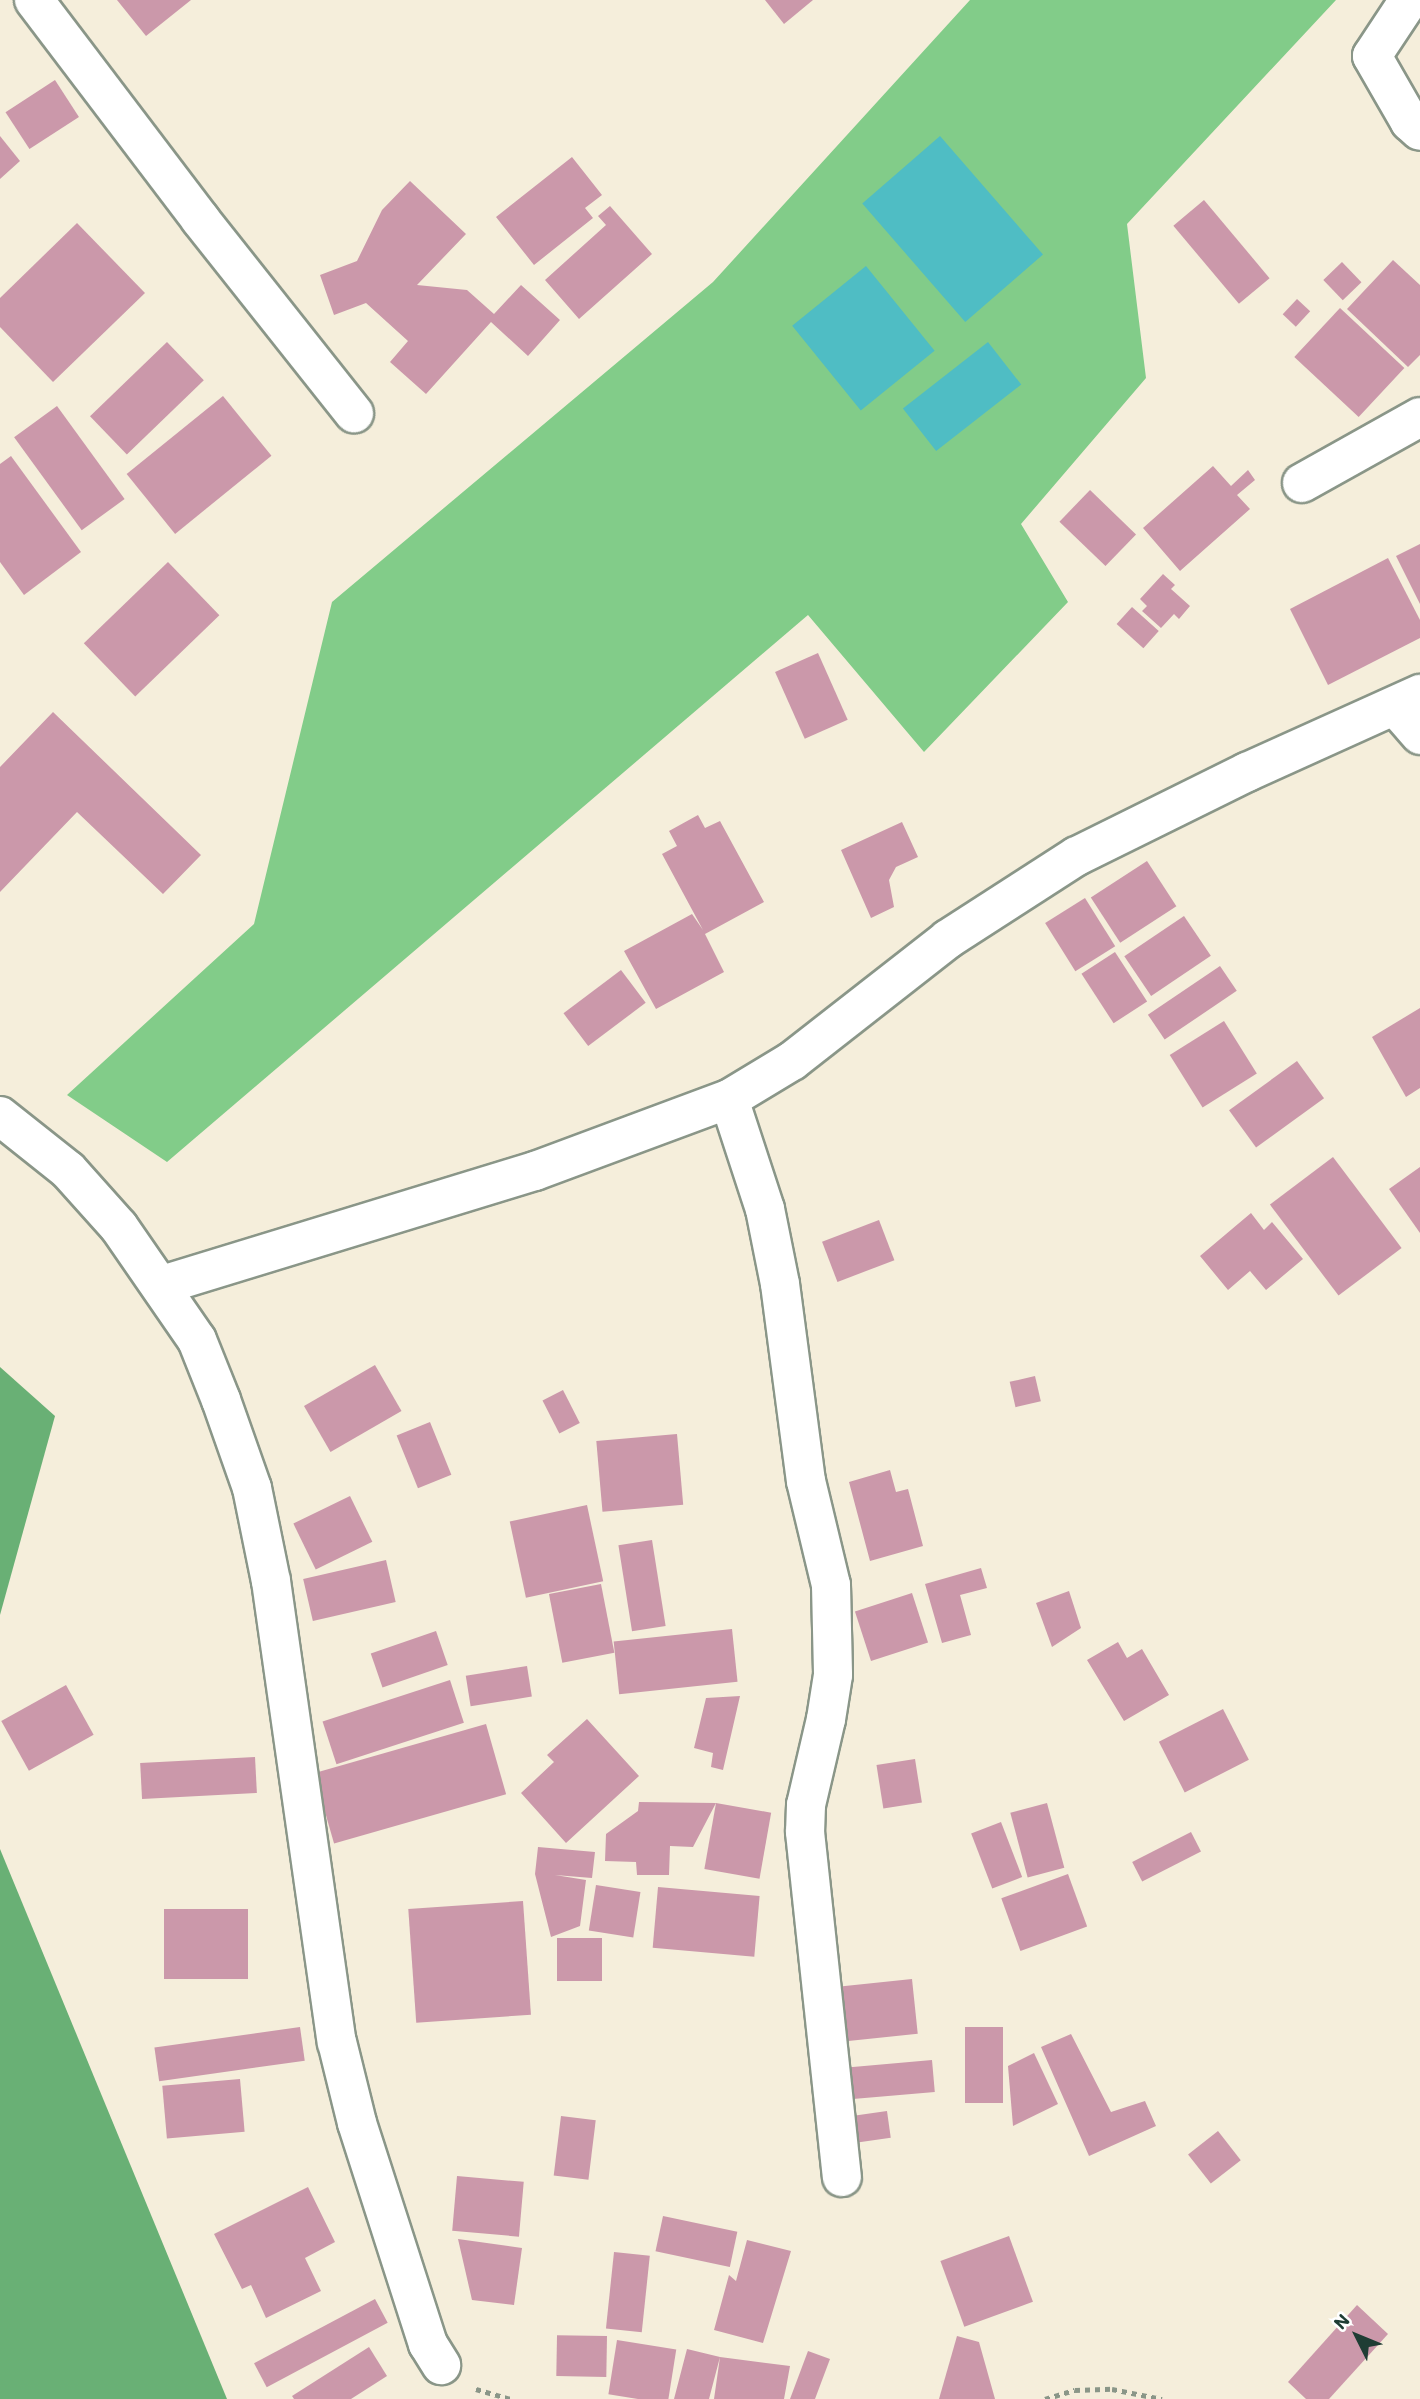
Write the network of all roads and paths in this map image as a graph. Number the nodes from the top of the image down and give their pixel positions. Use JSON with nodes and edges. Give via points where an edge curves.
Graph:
{"nodes":[{"id":1,"x":34,"y":0,"type":"edge"},
{"id":2,"x":1409,"y":0,"type":"edge"},
{"id":3,"x":1420,"y":131,"type":"edge"},
{"id":4,"x":354,"y":413,"type":"dead end"},
{"id":5,"x":1420,"y":417,"type":"edge"},
{"id":6,"x":1302,"y":483,"type":"dead end"},
{"id":7,"x":1412,"y":712,"type":"edge"},
{"id":8,"x":729,"y":1099,"type":"junction"},
{"id":9,"x":0,"y":1116,"type":"edge"},
{"id":10,"x":162,"y":1285,"type":"junction"},
{"id":11,"x":842,"y":2177,"type":"dead end"},
{"id":12,"x":441,"y":2365,"type":"dead end"},
{"id":13,"x":1045,"y":2399,"type":"edge"},
{"id":14,"x":1162,"y":2399,"type":"edge"}],
"edges":[{"from":1,"to":4,"type":"street"},
{"from":2,"to":3,"type":"street","via":[[1372,56],[1410,122]]},
{"from":5,"to":6,"type":"street"},
{"from":7,"to":8,"type":"street","via":[[1247,772],[1077,856],[948,939],[792,1061]]},
{"from":8,"to":10,"type":"street","via":[[522,1175]]},
{"from":8,"to":11,"type":"street","via":[[768,1222],[806,1481],[831,1585],[833,1675],[810,1777],[806,1832]]},
{"from":9,"to":10,"type":"street","via":[[68,1170]]},
{"from":10,"to":12,"type":"street","via":[[197,1340],[251,1488],[271,1581],[298,1754],[337,2042],[361,2136],[428,2344]]},
{"from":13,"to":14,"type":"path","via":[[1087,2389]]}]}
